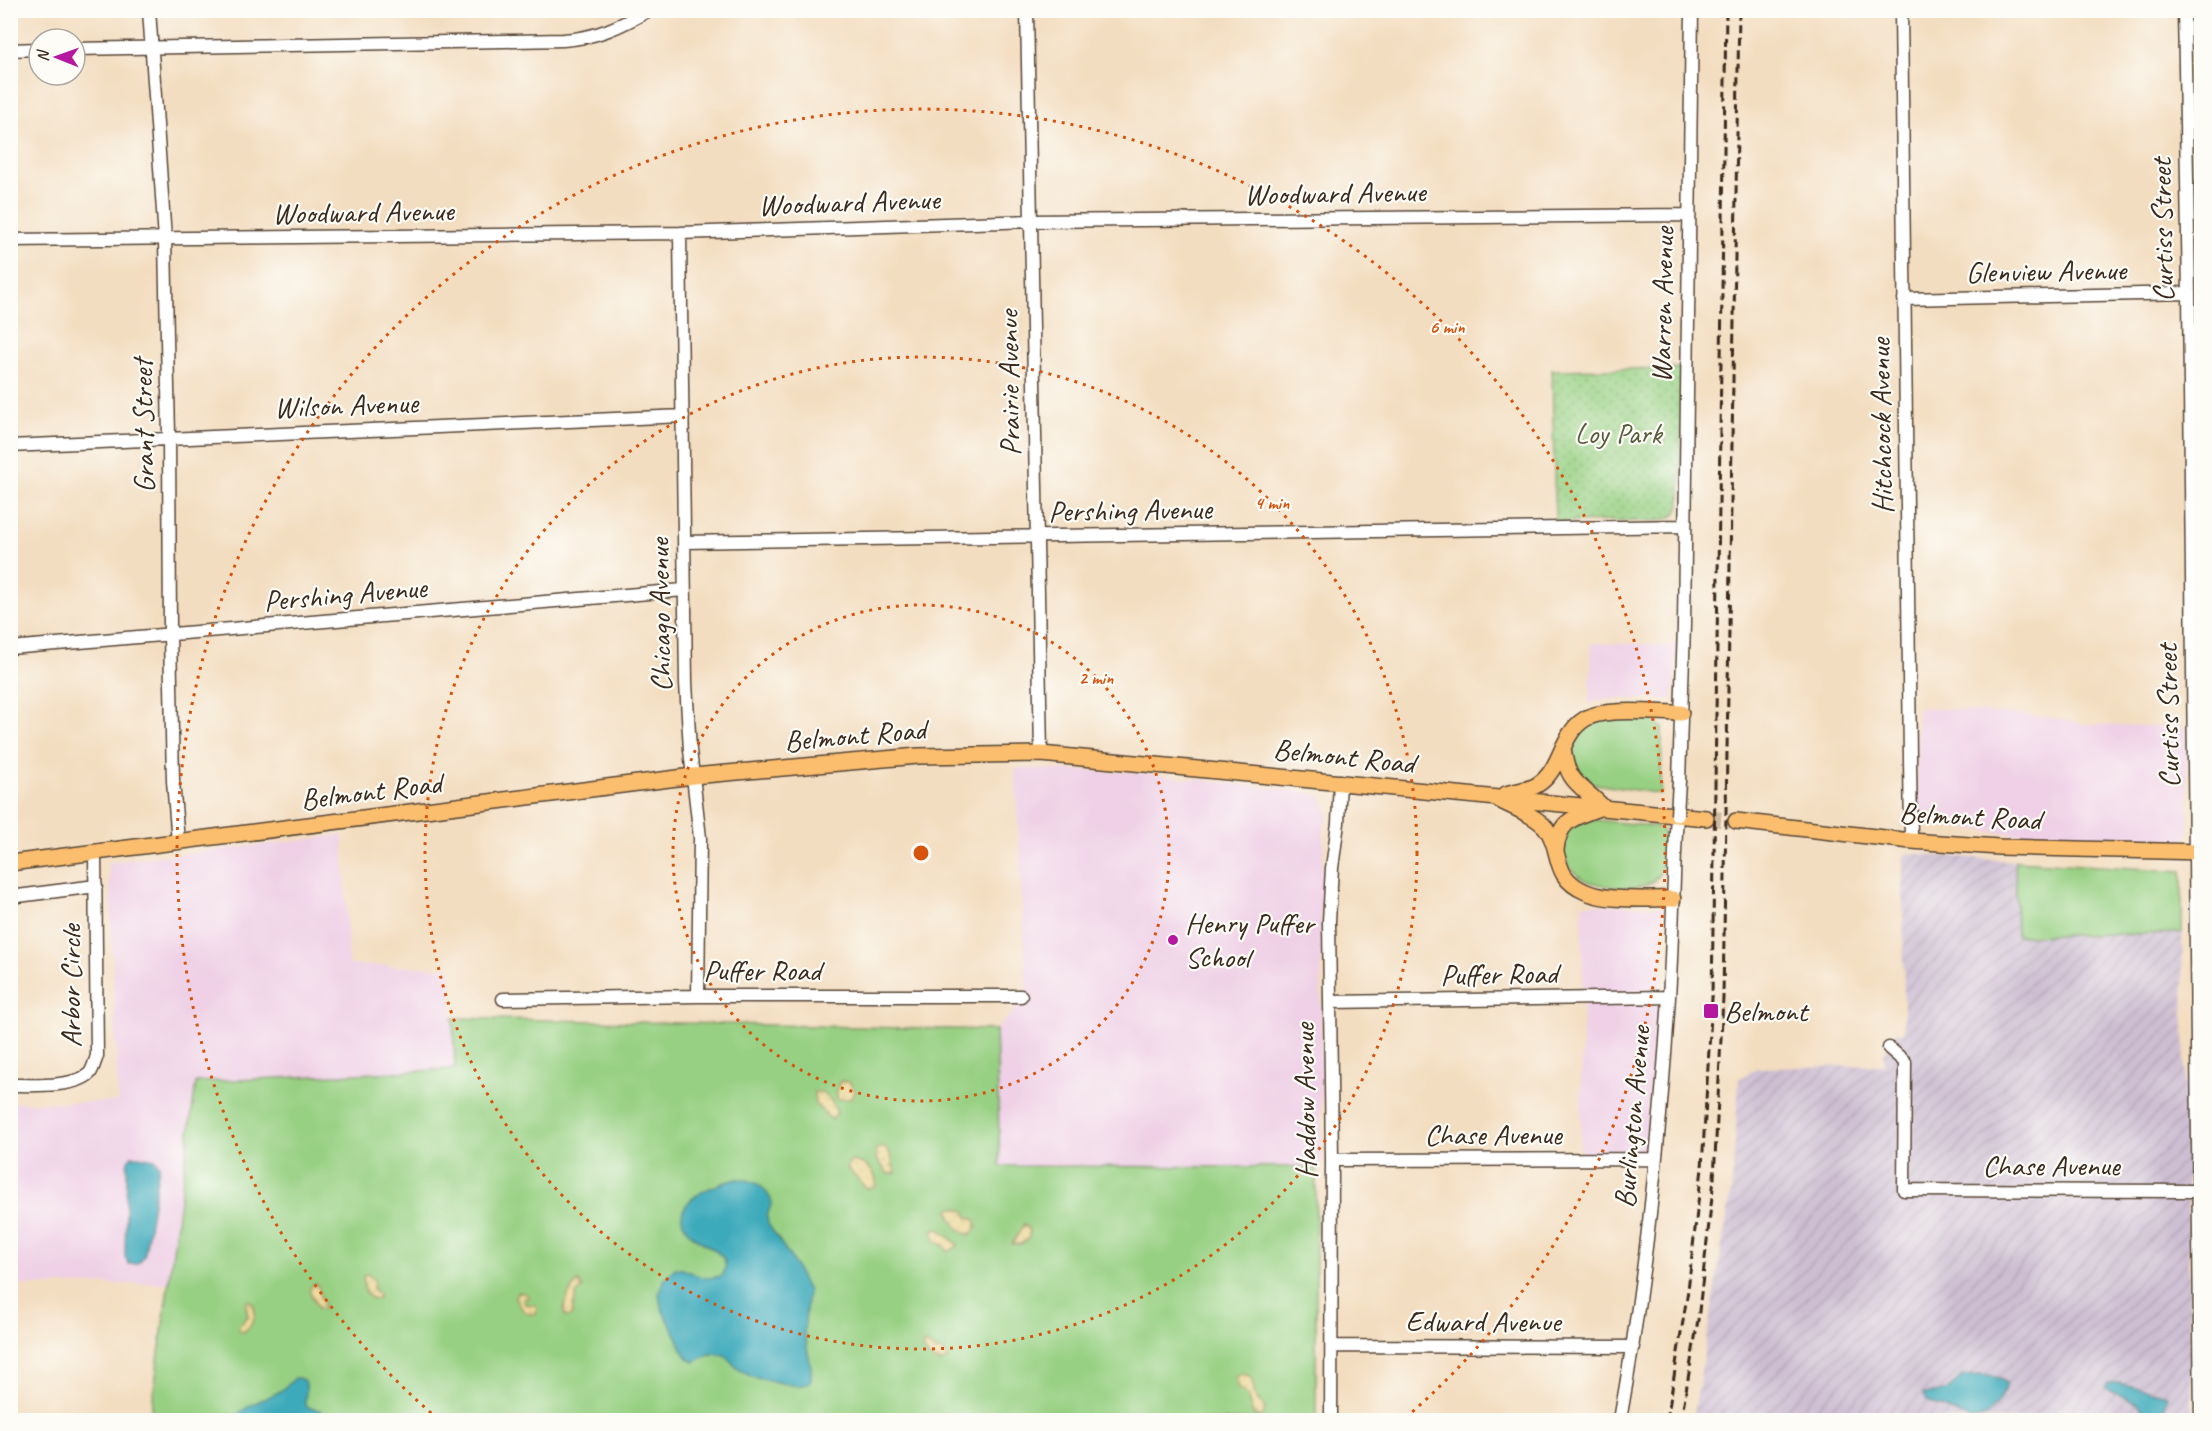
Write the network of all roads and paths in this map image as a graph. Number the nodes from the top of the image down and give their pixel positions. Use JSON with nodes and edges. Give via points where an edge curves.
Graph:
{"nodes":[{"id":1,"x":149,"y":10,"type":"edge"},
{"id":2,"x":649,"y":10,"type":"edge"},
{"id":3,"x":1027,"y":10,"type":"edge"},
{"id":4,"x":1692,"y":10,"type":"edge"},
{"id":5,"x":1901,"y":10,"type":"edge"},
{"id":6,"x":2184,"y":10,"type":"edge"},
{"id":7,"x":152,"y":47,"type":"junction"},
{"id":8,"x":27,"y":49,"type":"edge"},
{"id":9,"x":87,"y":49,"type":"edge"},
{"id":10,"x":10,"y":50,"type":"edge"},
{"id":11,"x":1688,"y":215,"type":"junction"},
{"id":12,"x":1031,"y":221,"type":"junction"},
{"id":13,"x":680,"y":233,"type":"junction"},
{"id":14,"x":165,"y":239,"type":"junction"},
{"id":15,"x":10,"y":240,"type":"edge"},
{"id":16,"x":2189,"y":293,"type":"junction"},
{"id":17,"x":1905,"y":299,"type":"junction"},
{"id":18,"x":683,"y":416,"type":"junction"},
{"id":19,"x":170,"y":437,"type":"junction"},
{"id":20,"x":10,"y":446,"type":"edge"},
{"id":21,"x":1685,"y":526,"type":"junction"},
{"id":22,"x":1037,"y":537,"type":"junction"},
{"id":23,"x":684,"y":542,"type":"junction"},
{"id":24,"x":684,"y":590,"type":"junction"},
{"id":25,"x":170,"y":635,"type":"junction"},
{"id":26,"x":10,"y":648,"type":"edge"},
{"id":27,"x":1681,"y":713,"type":"junction"},
{"id":28,"x":1563,"y":747,"type":"junction"},
{"id":29,"x":1041,"y":754,"type":"junction"},
{"id":30,"x":693,"y":776,"type":"junction"},
{"id":31,"x":1340,"y":781,"type":"junction"},
{"id":32,"x":1494,"y":797,"type":"junction"},
{"id":33,"x":1603,"y":807,"type":"junction"},
{"id":34,"x":1677,"y":815,"type":"joint"},
{"id":35,"x":1706,"y":818,"type":"tunnel mouth"},
{"id":36,"x":1736,"y":821,"type":"tunnel mouth"},
{"id":37,"x":1911,"y":841,"type":"junction"},
{"id":38,"x":178,"y":842,"type":"junction"},
{"id":39,"x":2198,"y":851,"type":"edge"},
{"id":40,"x":95,"y":852,"type":"junction"},
{"id":41,"x":1556,"y":856,"type":"junction"},
{"id":42,"x":10,"y":863,"type":"edge"},
{"id":43,"x":96,"y":886,"type":"junction"},
{"id":44,"x":10,"y":897,"type":"edge"},
{"id":45,"x":1673,"y":899,"type":"junction"},
{"id":46,"x":698,"y":996,"type":"junction"},
{"id":47,"x":1021,"y":996,"type":"dead end"},
{"id":48,"x":1669,"y":997,"type":"junction"},
{"id":49,"x":503,"y":999,"type":"dead end"},
{"id":50,"x":1330,"y":1002,"type":"junction"},
{"id":51,"x":1889,"y":1048,"type":"dead end"},
{"id":52,"x":10,"y":1084,"type":"edge"},
{"id":53,"x":1655,"y":1159,"type":"junction"},
{"id":54,"x":1332,"y":1160,"type":"junction"},
{"id":55,"x":2197,"y":1191,"type":"junction"},
{"id":56,"x":1332,"y":1346,"type":"junction"},
{"id":57,"x":1633,"y":1347,"type":"junction"},
{"id":58,"x":1331,"y":1420,"type":"edge"},
{"id":59,"x":1620,"y":1420,"type":"edge"},
{"id":60,"x":2201,"y":1420,"type":"edge"}],
"edges":[{"from":1,"to":7,"type":"street","name":"Grant Street"},
{"from":2,"to":7,"type":"street","via":[[595,36],[563,40]]},
{"from":3,"to":12,"type":"street","name":"Prairie Avenue"},
{"from":4,"to":11,"type":"street","name":"Warren Avenue"},
{"from":5,"to":17,"type":"street","name":"Hitchcock Avenue"},
{"from":6,"to":16,"type":"street","name":"Curtiss Street"},
{"from":7,"to":9,"type":"street"},
{"from":7,"to":14,"type":"street","name":"Grant Street"},
{"from":8,"to":10,"type":"street"},
{"from":11,"to":12,"type":"street","name":"Woodward Avenue"},
{"from":11,"to":21,"type":"street","name":"Warren Avenue"},
{"from":12,"to":13,"type":"street","name":"Woodward Avenue"},
{"from":12,"to":22,"type":"street","name":"Prairie Avenue"},
{"from":13,"to":14,"type":"street","name":"Woodward Avenue"},
{"from":13,"to":18,"type":"street","name":"Chicago Avenue"},
{"from":14,"to":15,"type":"street","name":"Woodward Avenue"},
{"from":14,"to":19,"type":"street","name":"Grant Street"},
{"from":16,"to":17,"type":"street","name":"Glenview Avenue"},
{"from":16,"to":39,"type":"street","name":"Curtiss Street"},
{"from":17,"to":37,"type":"street","name":"Hitchcock Avenue"},
{"from":18,"to":19,"type":"street","name":"Wilson Avenue"},
{"from":18,"to":23,"type":"street","name":"Chicago Avenue"},
{"from":19,"to":20,"type":"street","name":"Wilson Avenue"},
{"from":19,"to":25,"type":"street","name":"Grant Street"},
{"from":21,"to":22,"type":"street","name":"Pershing Avenue"},
{"from":21,"to":27,"type":"street","name":"Warren Avenue"},
{"from":22,"to":23,"type":"street","name":"Pershing Avenue"},
{"from":22,"to":29,"type":"street","name":"Prairie Avenue"},
{"from":23,"to":24,"type":"street","name":"Chicago Avenue"},
{"from":24,"to":25,"type":"street","name":"Pershing Avenue"},
{"from":24,"to":30,"type":"street","name":"Chicago Avenue"},
{"from":25,"to":26,"type":"street","name":"Pershing Avenue"},
{"from":25,"to":38,"type":"street","name":"Grant Street"},
{"from":27,"to":28,"type":"main road","via":[[1601,712],[1574,728]]},
{"from":27,"to":34,"type":"street","name":"Warren Avenue","bridge":true},
{"from":28,"to":32,"type":"main road","via":[[1552,771],[1541,783]]},
{"from":28,"to":33,"type":"main road","via":[[1571,779]]},
{"from":29,"to":30,"type":"main road","name":"Belmont Road","via":[[918,756]]},
{"from":29,"to":31,"type":"main road","name":"Belmont Road"},
{"from":30,"to":38,"type":"main road","name":"Belmont Road"},
{"from":30,"to":46,"type":"street","name":"Chicago Avenue","via":[[700,838]]},
{"from":31,"to":32,"type":"main road","name":"Belmont Road"},
{"from":31,"to":50,"type":"street","name":"Haddow Avenue","via":[[1329,911]]},
{"from":32,"to":33,"type":"main road","name":"Belmont Road"},
{"from":32,"to":41,"type":"main road","via":[[1539,821],[1551,837]]},
{"from":33,"to":35,"type":"main road","name":"Belmont Road"},
{"from":33,"to":41,"type":"main road","via":[[1578,815],[1564,825],[1558,834]]},
{"from":34,"to":45,"type":"street","name":"Burlington Avenue"},
{"from":36,"to":37,"type":"main road","name":"Belmont Road"},
{"from":37,"to":39,"type":"main road","name":"Belmont Road","via":[[2022,848]]},
{"from":38,"to":40,"type":"main road","name":"Belmont Road"},
{"from":39,"to":55,"type":"street","name":"Curtiss Street"},
{"from":40,"to":42,"type":"main road","name":"Belmont Road"},
{"from":40,"to":43,"type":"street","name":"Arbor Circle"},
{"from":41,"to":45,"type":"main road","via":[[1567,879],[1586,892],[1604,897]]},
{"from":43,"to":44,"type":"street"},
{"from":43,"to":52,"type":"street","name":"Arbor Circle","via":[[97,1056],[91,1072],[62,1083]]},
{"from":45,"to":48,"type":"street","name":"Burlington Avenue"},
{"from":46,"to":47,"type":"street","name":"Puffer Road"},
{"from":46,"to":49,"type":"street","name":"Puffer Road"},
{"from":48,"to":50,"type":"street","name":"Puffer Road"},
{"from":48,"to":53,"type":"street","name":"Burlington Avenue"},
{"from":50,"to":54,"type":"street","name":"Haddow Avenue"},
{"from":51,"to":55,"type":"street","name":"Chase Avenue","via":[[1905,1062],[1904,1190]]},
{"from":53,"to":54,"type":"street","name":"Chase Avenue"},
{"from":53,"to":57,"type":"street","name":"Burlington Avenue"},
{"from":54,"to":56,"type":"street","name":"Haddow Avenue"},
{"from":55,"to":60,"type":"street","name":"Curtiss Street"},
{"from":56,"to":57,"type":"street","name":"Edward Avenue"},
{"from":56,"to":58,"type":"street","name":"Haddow Avenue"},
{"from":57,"to":59,"type":"street","name":"Burlington Avenue"}]}
